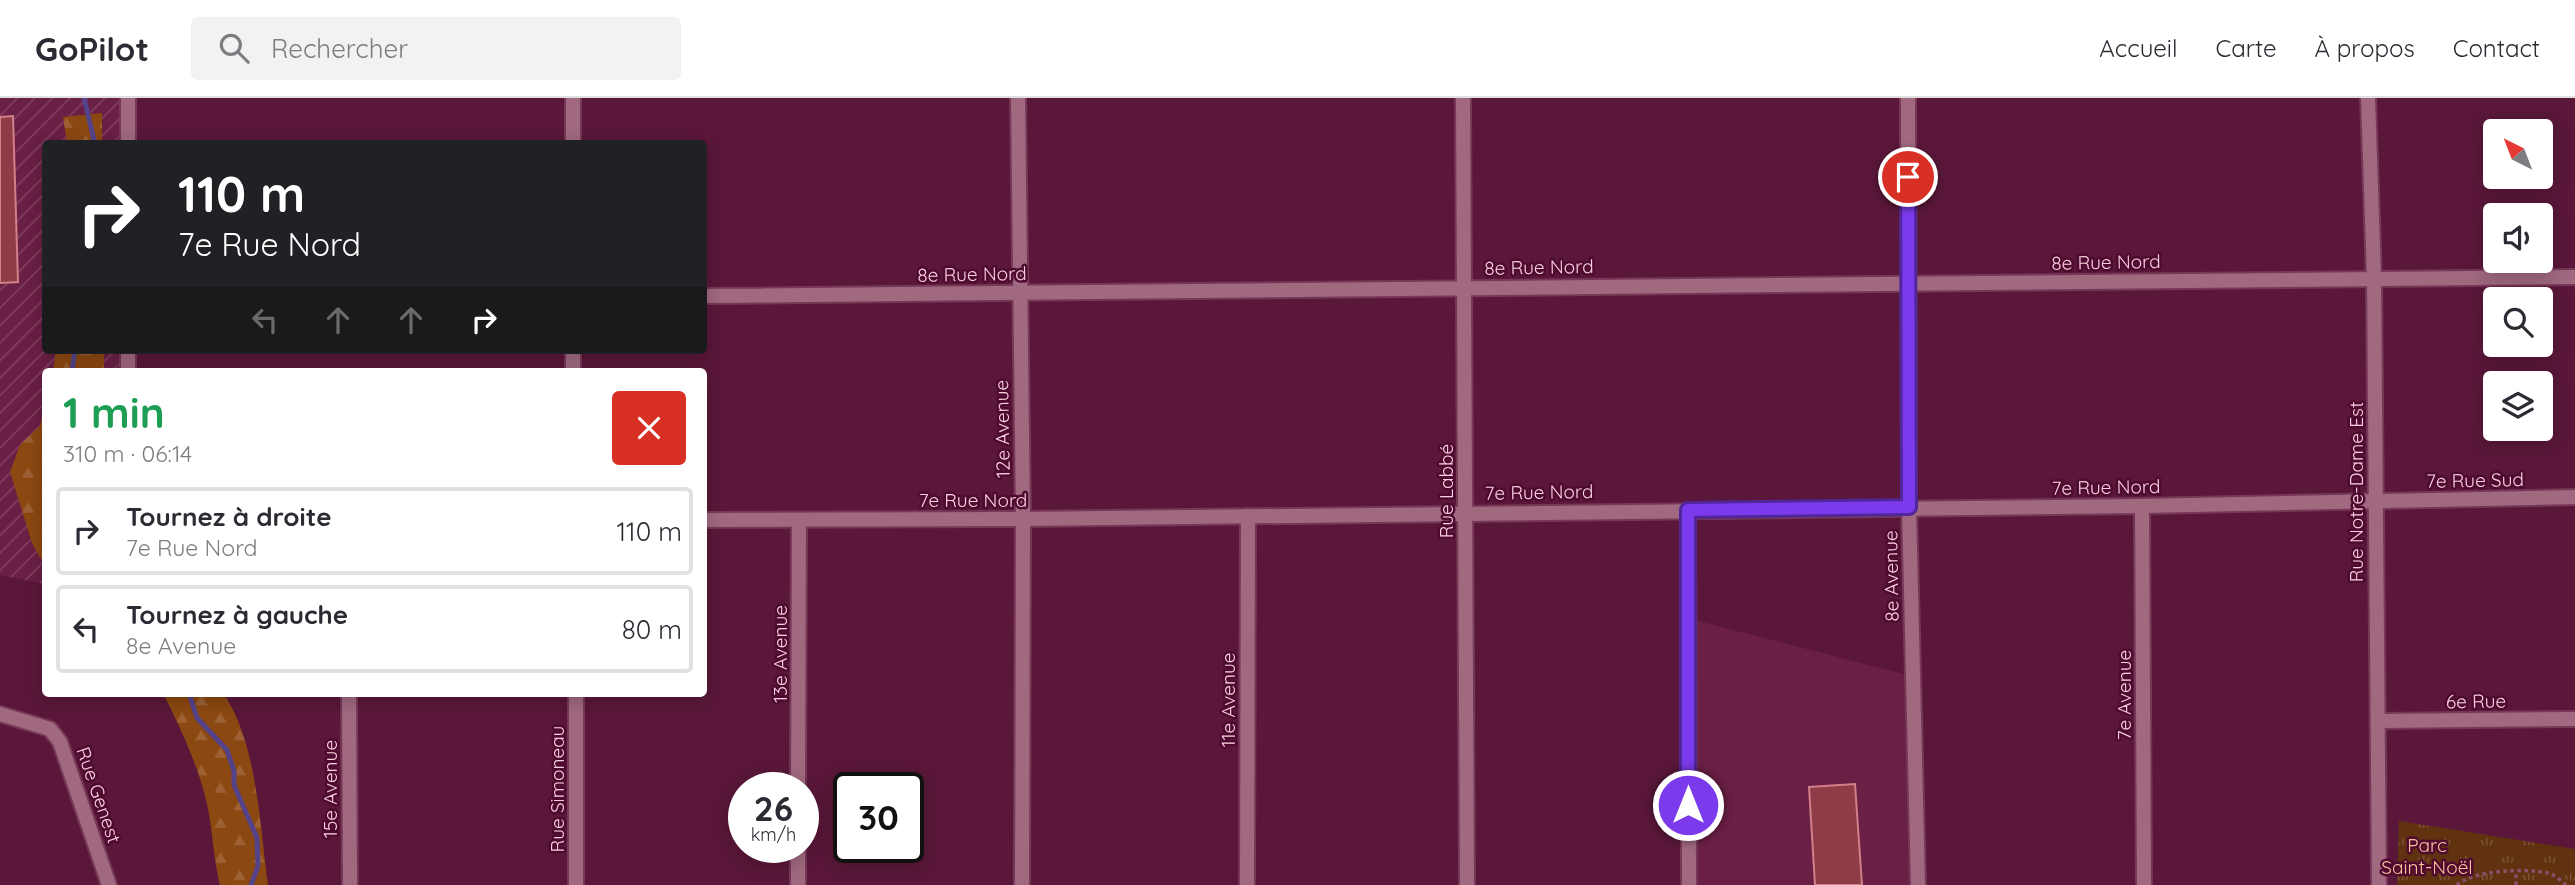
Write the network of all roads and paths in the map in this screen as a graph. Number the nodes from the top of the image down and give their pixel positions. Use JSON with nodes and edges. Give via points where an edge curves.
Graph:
{"nodes":[{"id":1,"x":128,"y":98,"type":"edge"},
{"id":2,"x":573,"y":98,"type":"edge"},
{"id":3,"x":1018,"y":98,"type":"edge"},
{"id":4,"x":1463,"y":98,"type":"edge"},
{"id":5,"x":1908,"y":98,"type":"edge"},
{"id":6,"x":2368,"y":98,"type":"edge"},
{"id":7,"x":128,"y":140,"type":"edge"},
{"id":8,"x":573,"y":140,"type":"edge"},
{"id":9,"x":2575,"y":277,"type":"edge"},
{"id":10,"x":2374,"y":278,"type":"junction"},
{"id":11,"x":1908,"y":283,"type":"junction"},
{"id":12,"x":1466,"y":287,"type":"junction"},
{"id":13,"x":1019,"y":292,"type":"junction"},
{"id":14,"x":707,"y":296,"type":"edge"},
{"id":15,"x":2575,"y":497,"type":"edge"},
{"id":16,"x":2376,"y":502,"type":"junction"},
{"id":17,"x":2142,"y":506,"type":"junction"},
{"id":18,"x":1909,"y":507,"type":"junction"},
{"id":19,"x":1688,"y":510,"type":"junction"},
{"id":20,"x":1465,"y":512,"type":"junction"},
{"id":21,"x":1248,"y":516,"type":"junction"},
{"id":22,"x":1023,"y":519,"type":"junction"},
{"id":23,"x":707,"y":520,"type":"edge"},
{"id":24,"x":800,"y":520,"type":"junction"},
{"id":25,"x":349,"y":697,"type":"edge"},
{"id":26,"x":576,"y":697,"type":"edge"},
{"id":27,"x":0,"y":714,"type":"edge"},
{"id":28,"x":2575,"y":719,"type":"edge"},
{"id":29,"x":2378,"y":721,"type":"junction"},
{"id":30,"x":798,"y":772,"type":"edge"},
{"id":31,"x":798,"y":863,"type":"edge"},
{"id":32,"x":2516,"y":873,"type":"junction"},
{"id":33,"x":109,"y":885,"type":"edge"},
{"id":34,"x":350,"y":885,"type":"edge"},
{"id":35,"x":576,"y":885,"type":"edge"},
{"id":36,"x":798,"y":885,"type":"edge"},
{"id":37,"x":1021,"y":885,"type":"edge"},
{"id":38,"x":1247,"y":885,"type":"edge"},
{"id":39,"x":1467,"y":885,"type":"edge"},
{"id":40,"x":1689,"y":885,"type":"edge"},
{"id":41,"x":1918,"y":885,"type":"edge"},
{"id":42,"x":2144,"y":885,"type":"edge"},
{"id":43,"x":2379,"y":885,"type":"edge"},
{"id":44,"x":2457,"y":885,"type":"edge"},
{"id":45,"x":2516,"y":885,"type":"edge"},
{"id":46,"x":2566,"y":885,"type":"edge"}],
"edges":[{"from":1,"to":7,"type":"street"},
{"from":2,"to":8,"type":"street"},
{"from":3,"to":13,"type":"street","name":"12e Avenue"},
{"from":4,"to":12,"type":"street","name":"Rue Labbé"},
{"from":5,"to":11,"type":"street","name":"8e Avenue"},
{"from":6,"to":10,"type":"street","name":"Rue Notre-Dame Est"},
{"from":9,"to":10,"type":"street","name":"8e Rue Nord"},
{"from":10,"to":11,"type":"street","name":"8e Rue Nord"},
{"from":10,"to":16,"type":"street","name":"Rue Notre-Dame Est"},
{"from":11,"to":12,"type":"street","name":"8e Rue Nord"},
{"from":11,"to":18,"type":"street","name":"8e Avenue"},
{"from":12,"to":13,"type":"street","name":"8e Rue Nord"},
{"from":12,"to":20,"type":"street","name":"Rue Labbé"},
{"from":13,"to":14,"type":"street","name":"8e Rue Nord"},
{"from":13,"to":22,"type":"street","name":"12e Avenue"},
{"from":15,"to":16,"type":"street","name":"7e Rue Sud"},
{"from":16,"to":17,"type":"street","name":"7e Rue Nord"},
{"from":16,"to":29,"type":"street","name":"Rue Notre-Dame Est"},
{"from":17,"to":18,"type":"street","name":"7e Rue Nord"},
{"from":17,"to":42,"type":"street","name":"7e Avenue"},
{"from":18,"to":19,"type":"street","name":"7e Rue Nord"},
{"from":18,"to":41,"type":"street","name":"8e Avenue"},
{"from":19,"to":20,"type":"street","name":"7e Rue Nord"},
{"from":19,"to":40,"type":"street"},
{"from":20,"to":21,"type":"street","name":"7e Rue Nord"},
{"from":20,"to":39,"type":"street","name":"Rue Labbé"},
{"from":21,"to":22,"type":"street","name":"7e Rue Nord"},
{"from":21,"to":38,"type":"street","name":"11e Avenue"},
{"from":22,"to":24,"type":"street","name":"7e Rue Nord"},
{"from":22,"to":37,"type":"street","name":"12e Avenue"},
{"from":23,"to":24,"type":"street","name":"7e Rue Nord"},
{"from":24,"to":30,"type":"street","name":"13e Avenue"},
{"from":25,"to":34,"type":"street","name":"15e Avenue"},
{"from":26,"to":35,"type":"street","name":"Rue Simoneau"},
{"from":27,"to":33,"type":"street","name":"Rue Genest","via":[[50,729],[60,742]]},
{"from":28,"to":29,"type":"street","name":"6e Rue"},
{"from":29,"to":43,"type":"street","name":"Rue Notre-Dame Est"},
{"from":31,"to":36,"type":"street"},
{"from":32,"to":44,"type":"path","via":[[2484,872]]},
{"from":32,"to":45,"type":"path"},
{"from":32,"to":46,"type":"path","via":[[2549,873]]}]}
